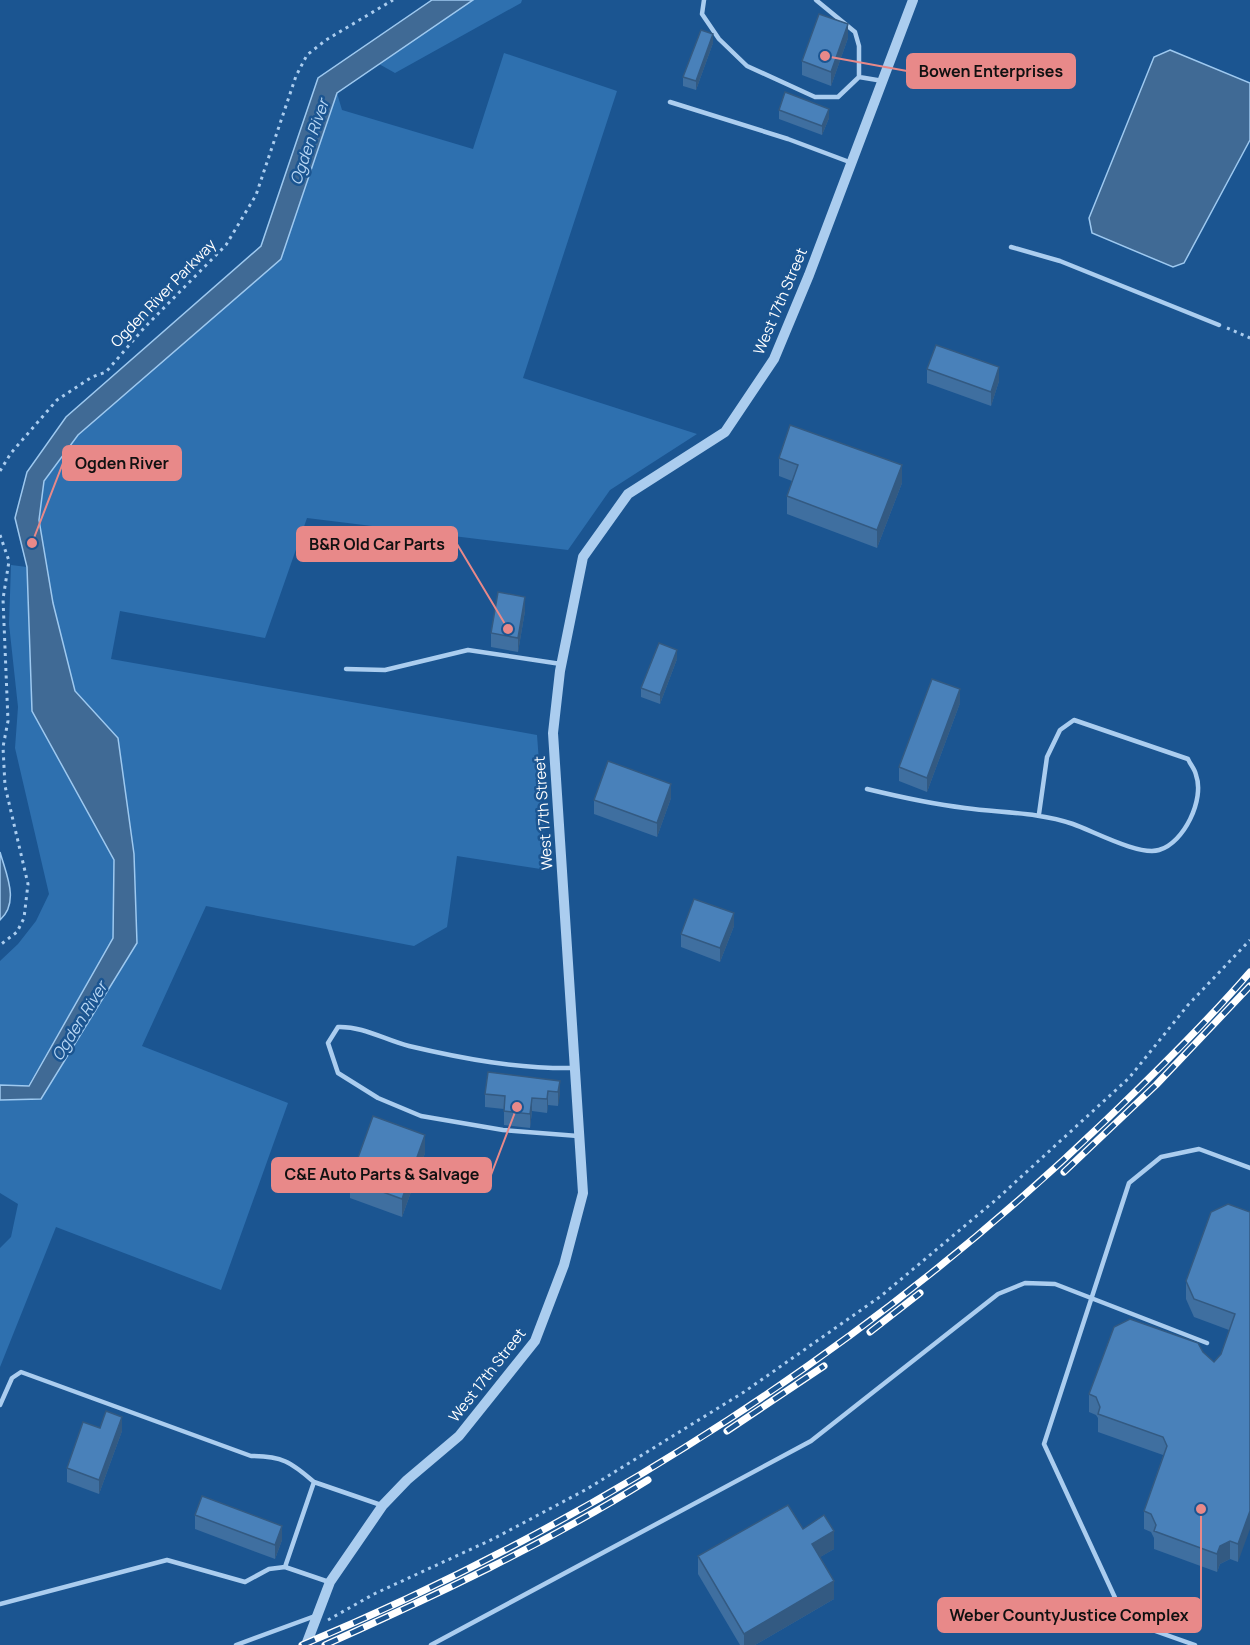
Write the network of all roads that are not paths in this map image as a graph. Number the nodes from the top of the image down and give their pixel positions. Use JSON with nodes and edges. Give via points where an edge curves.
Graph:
{"nodes":[{"id":1,"x":704,"y":0,"type":"edge"},
{"id":2,"x":816,"y":0,"type":"edge"},
{"id":3,"x":913,"y":0,"type":"edge"},
{"id":4,"x":859,"y":77,"type":"junction"},
{"id":5,"x":883,"y":81,"type":"junction"},
{"id":6,"x":670,"y":102,"type":"dead end"},
{"id":7,"x":852,"y":163,"type":"junction"},
{"id":8,"x":1011,"y":248,"type":"dead end"},
{"id":9,"x":1219,"y":325,"type":"road end"},
{"id":10,"x":561,"y":664,"type":"junction"},
{"id":11,"x":346,"y":669,"type":"dead end"},
{"id":12,"x":867,"y":789,"type":"dead end"},
{"id":13,"x":1039,"y":814,"type":"junction"},
{"id":14,"x":575,"y":1068,"type":"junction"},
{"id":15,"x":579,"y":1136,"type":"junction"},
{"id":16,"x":1250,"y":1167,"type":"edge"},
{"id":17,"x":1090,"y":1298,"type":"junction"},
{"id":18,"x":1207,"y":1343,"type":"dead end"},
{"id":19,"x":0,"y":1405,"type":"edge"},
{"id":20,"x":314,"y":1482,"type":"junction"},
{"id":21,"x":383,"y":1505,"type":"junction"},
{"id":22,"x":285,"y":1567,"type":"junction"},
{"id":23,"x":330,"y":1582,"type":"junction"},
{"id":24,"x":0,"y":1604,"type":"edge"},
{"id":25,"x":317,"y":1617,"type":"junction"},
{"id":26,"x":1187,"y":1644,"type":"edge"},
{"id":27,"x":236,"y":1645,"type":"edge"},
{"id":28,"x":306,"y":1645,"type":"edge"},
{"id":29,"x":431,"y":1645,"type":"edge"},
{"id":30,"x":1194,"y":1645,"type":"edge"}],
"edges":[{"from":1,"to":4,"type":"lane","via":[[702,14],[719,39],[747,66],[815,97],[838,97]]},
{"from":2,"to":4,"type":"lane","via":[[855,32]]},
{"from":3,"to":5,"type":"street","name":"West 17th Street"},
{"from":4,"to":5,"type":"lane"},
{"from":5,"to":7,"type":"street","name":"West 17th Street"},
{"from":6,"to":7,"type":"lane"},
{"from":7,"to":10,"type":"street","name":"West 17th Street","via":[[774,359],[725,432],[628,494],[583,557]]},
{"from":8,"to":9,"type":"lane","via":[[1060,261]]},
{"from":10,"to":11,"type":"lane","via":[[468,650],[385,670]]},
{"from":10,"to":14,"type":"street","name":"West 17th Street","via":[[553,733]]},
{"from":12,"to":13,"type":"lane","via":[[923,802]]},
{"from":13,"to":13,"type":"lane","via":[[1136,849],[1159,850],[1177,839],[1192,817],[1199,796],[1197,775],[1188,759],[1074,720],[1060,730],[1047,757]]},
{"from":14,"to":15,"type":"street","name":"West 17th Street"},
{"from":14,"to":15,"type":"lane","via":[[509,1066],[450,1056],[400,1044],[351,1026],[338,1027],[328,1043],[339,1073],[378,1098],[421,1116],[503,1130]]},
{"from":15,"to":21,"type":"street","name":"West 17th Street","via":[[583,1193],[564,1266],[535,1341],[459,1436]]},
{"from":16,"to":17,"type":"lane","via":[[1199,1149],[1161,1157],[1129,1183]]},
{"from":17,"to":18,"type":"lane"},
{"from":17,"to":26,"type":"lane","via":[[1044,1444],[1117,1602],[1141,1626]]},
{"from":17,"to":29,"type":"lane","via":[[1055,1284],[1025,1283],[999,1294],[811,1441]]},
{"from":19,"to":20,"type":"lane","via":[[12,1378],[21,1372],[251,1456],[269,1456],[293,1464]]},
{"from":20,"to":21,"type":"lane"},
{"from":20,"to":22,"type":"lane"},
{"from":21,"to":23,"type":"street","name":"West 17th Street"},
{"from":22,"to":23,"type":"lane"},
{"from":22,"to":24,"type":"lane","via":[[269,1569],[245,1582],[167,1560]]},
{"from":23,"to":25,"type":"street","name":"West 17th Street"},
{"from":25,"to":27,"type":"lane"},
{"from":25,"to":28,"type":"street","name":"West 17th Street"},
{"from":26,"to":30,"type":"lane"}]}
